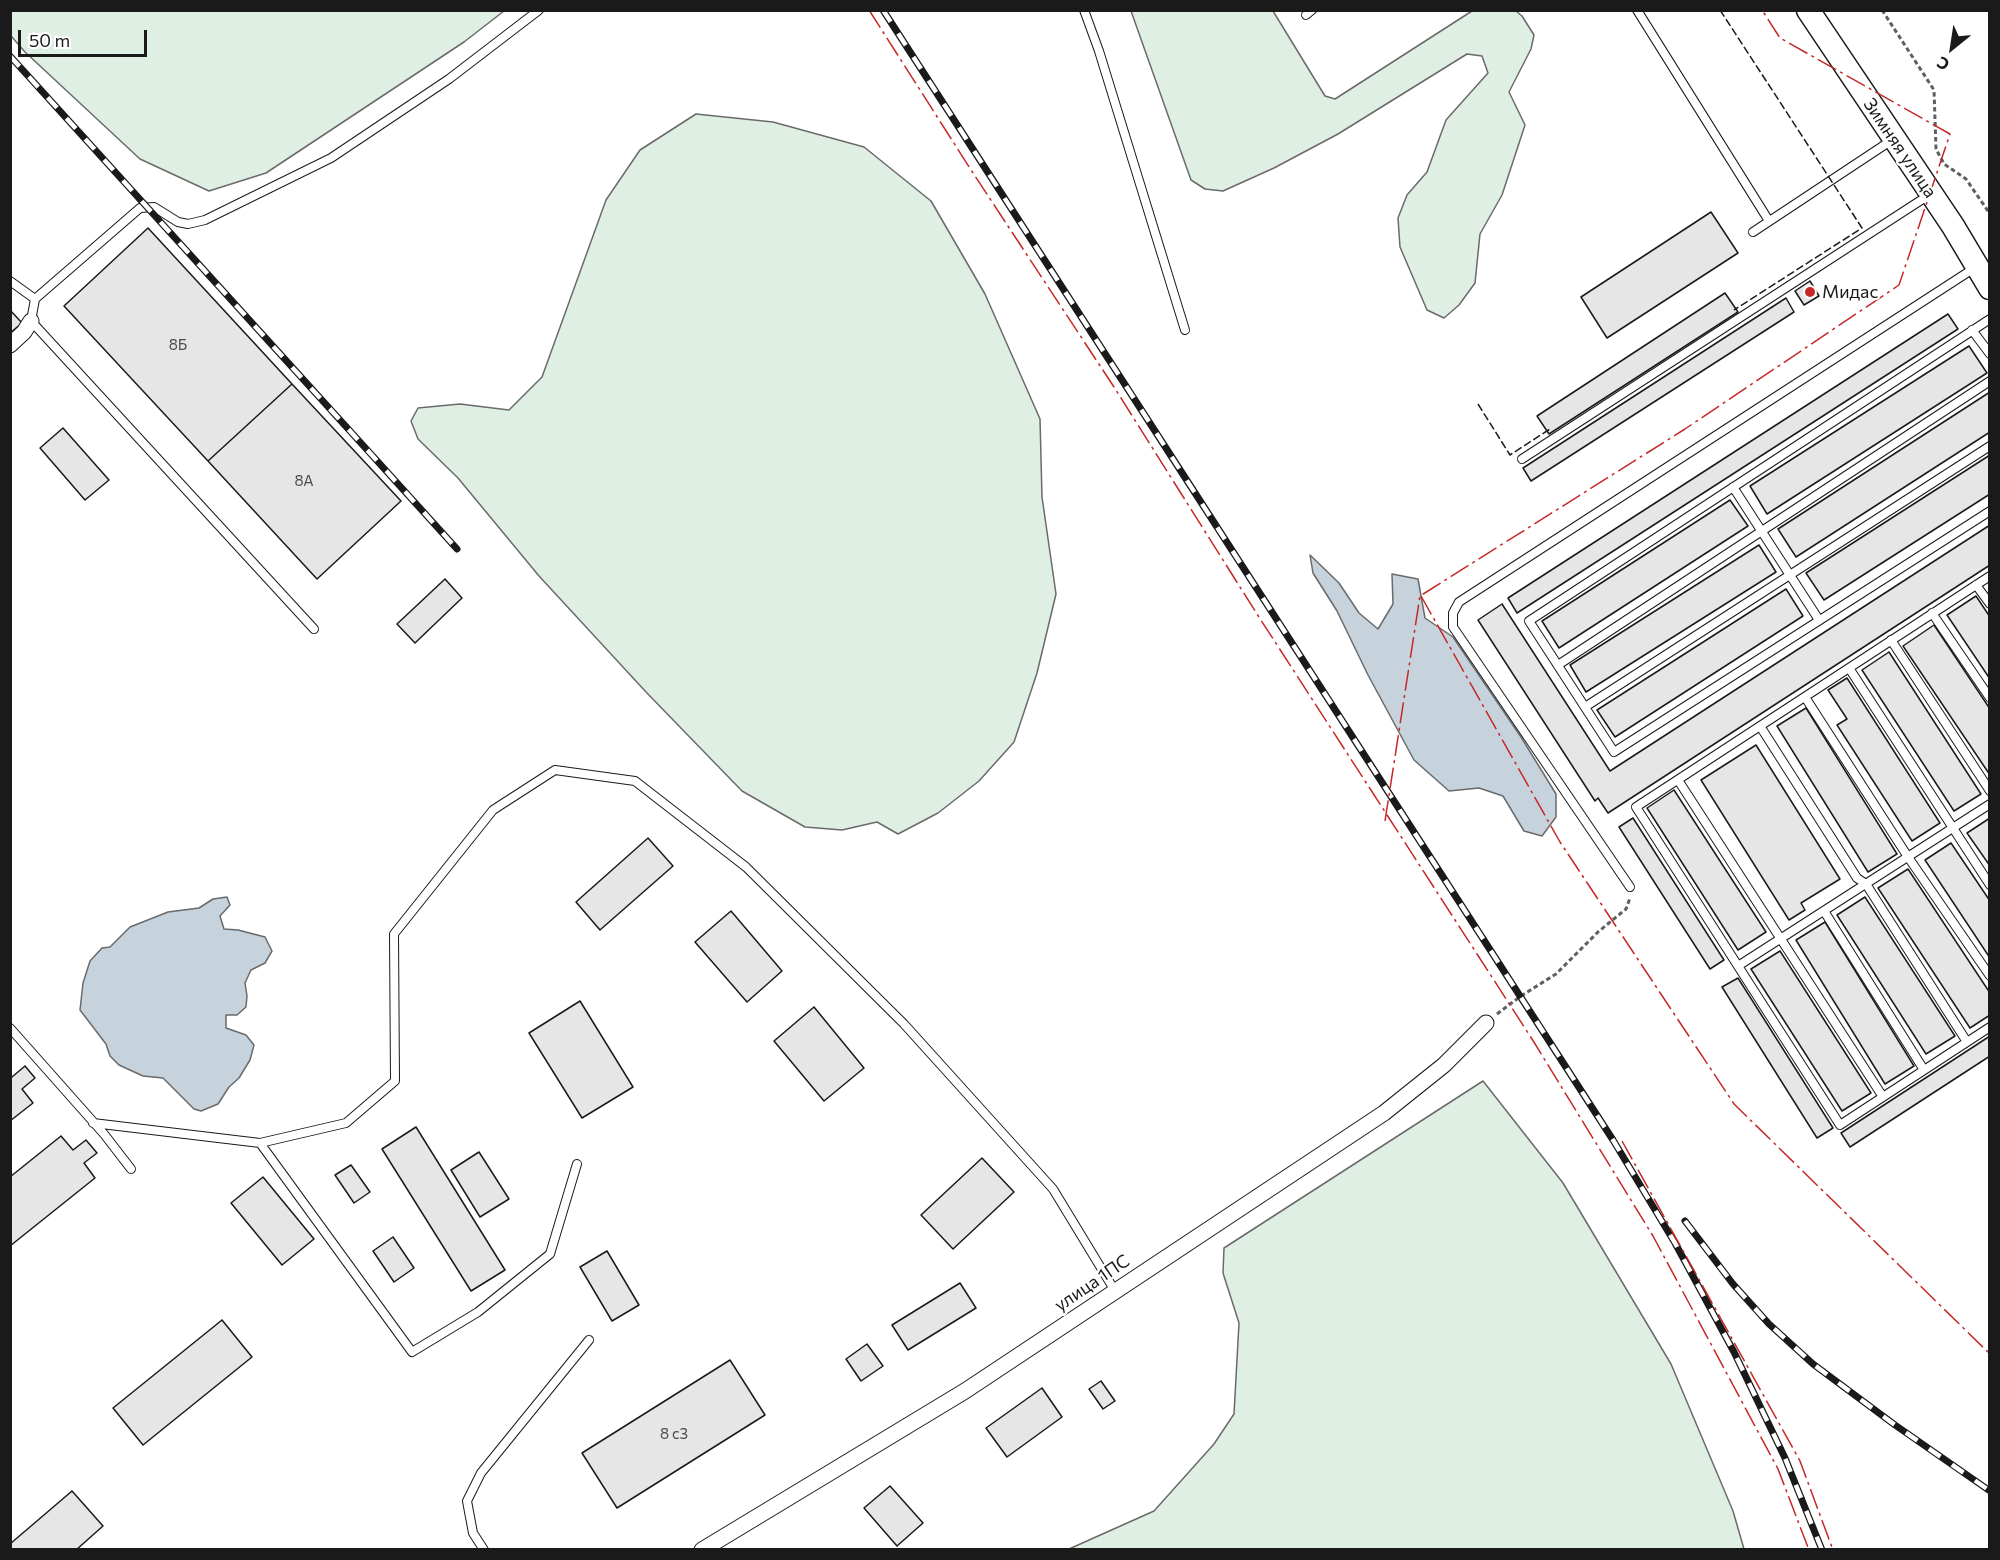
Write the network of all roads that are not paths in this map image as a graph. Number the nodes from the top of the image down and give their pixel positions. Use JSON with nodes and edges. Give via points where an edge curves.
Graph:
{"nodes":[{"id":1,"x":539,"y":10,"type":"edge"},
{"id":2,"x":1084,"y":10,"type":"edge"},
{"id":3,"x":1637,"y":10,"type":"edge"},
{"id":4,"x":1808,"y":10,"type":"edge"},
{"id":5,"x":1894,"y":139,"type":"junction"},
{"id":6,"x":1931,"y":194,"type":"junction"},
{"id":7,"x":1769,"y":221,"type":"junction"},
{"id":8,"x":1753,"y":231,"type":"dead end"},
{"id":9,"x":1977,"y":267,"type":"junction"},
{"id":10,"x":10,"y":281,"type":"edge"},
{"id":11,"x":1989,"y":288,"type":"edge"},
{"id":12,"x":35,"y":298,"type":"junction"},
{"id":13,"x":1989,"y":319,"type":"edge"},
{"id":14,"x":31,"y":321,"type":"junction"},
{"id":15,"x":1185,"y":330,"type":"dead end"},
{"id":16,"x":1972,"y":330,"type":"junction"},
{"id":17,"x":10,"y":345,"type":"edge"},
{"id":18,"x":1989,"y":354,"type":"edge"},
{"id":19,"x":1989,"y":381,"type":"edge"},
{"id":20,"x":1989,"y":446,"type":"edge"},
{"id":21,"x":1522,"y":459,"type":"dead end"},
{"id":22,"x":1733,"y":487,"type":"junction"},
{"id":23,"x":1989,"y":511,"type":"edge"},
{"id":24,"x":1762,"y":531,"type":"junction"},
{"id":25,"x":1789,"y":574,"type":"junction"},
{"id":26,"x":1989,"y":576,"type":"edge"},
{"id":27,"x":1976,"y":585,"type":"junction"},
{"id":28,"x":1989,"y":604,"type":"edge"},
{"id":29,"x":1932,"y":613,"type":"junction"},
{"id":30,"x":1819,"y":620,"type":"junction"},
{"id":31,"x":314,"y":629,"type":"dead end"},
{"id":32,"x":1891,"y":640,"type":"junction"},
{"id":33,"x":1558,"y":665,"type":"junction"},
{"id":34,"x":1849,"y":668,"type":"junction"},
{"id":35,"x":1805,"y":697,"type":"junction"},
{"id":36,"x":1989,"y":698,"type":"edge"},
{"id":37,"x":1585,"y":707,"type":"junction"},
{"id":38,"x":1760,"y":726,"type":"junction"},
{"id":39,"x":1677,"y":780,"type":"junction"},
{"id":40,"x":1989,"y":791,"type":"edge"},
{"id":41,"x":1989,"y":804,"type":"edge"},
{"id":42,"x":1952,"y":828,"type":"junction"},
{"id":43,"x":1908,"y":856,"type":"junction"},
{"id":44,"x":1866,"y":884,"type":"junction"},
{"id":45,"x":1989,"y":885,"type":"edge"},
{"id":46,"x":1630,"y":887,"type":"road end"},
{"id":47,"x":1824,"y":911,"type":"junction"},
{"id":48,"x":1781,"y":939,"type":"junction"},
{"id":49,"x":1738,"y":966,"type":"junction"},
{"id":50,"x":1989,"y":976,"type":"edge"},
{"id":51,"x":1486,"y":1023,"type":"road end"},
{"id":52,"x":1989,"y":1027,"type":"edge"},
{"id":53,"x":10,"y":1028,"type":"edge"},
{"id":54,"x":1967,"y":1042,"type":"junction"},
{"id":55,"x":1924,"y":1070,"type":"junction"},
{"id":56,"x":1882,"y":1097,"type":"junction"},
{"id":57,"x":93,"y":1123,"type":"junction"},
{"id":58,"x":260,"y":1143,"type":"junction"},
{"id":59,"x":577,"y":1164,"type":"dead end"},
{"id":60,"x":130,"y":1169,"type":"dead end"},
{"id":61,"x":1115,"y":1291,"type":"junction"},
{"id":62,"x":589,"y":1340,"type":"dead end"},
{"id":63,"x":484,"y":1550,"type":"edge"},
{"id":64,"x":702,"y":1550,"type":"edge"}],
"edges":[{"from":1,"to":12,"type":"lane","via":[[450,79],[331,158],[205,220],[188,224],[154,207],[140,208]]},
{"from":2,"to":15,"type":"lane"},
{"from":3,"to":7,"type":"lane"},
{"from":4,"to":5,"type":"street","name":"Зимняя улица"},
{"from":5,"to":6,"type":"street","name":"Зимняя улица"},
{"from":5,"to":7,"type":"lane"},
{"from":6,"to":9,"type":"street","name":"Зимняя улица"},
{"from":6,"to":21,"type":"lane"},
{"from":7,"to":8,"type":"lane"},
{"from":9,"to":11,"type":"street","name":"Зимняя улица"},
{"from":9,"to":46,"type":"lane","via":[[1459,602],[1453,613],[1453,627]]},
{"from":10,"to":12,"type":"lane"},
{"from":12,"to":14,"type":"lane"},
{"from":13,"to":16,"type":"lane"},
{"from":14,"to":17,"type":"street"},
{"from":14,"to":31,"type":"lane"},
{"from":16,"to":18,"type":"lane"},
{"from":16,"to":22,"type":"lane"},
{"from":19,"to":24,"type":"lane"},
{"from":20,"to":25,"type":"lane"},
{"from":22,"to":24,"type":"lane"},
{"from":22,"to":33,"type":"lane","via":[[1529,621]]},
{"from":23,"to":30,"type":"lane"},
{"from":24,"to":25,"type":"lane"},
{"from":24,"to":33,"type":"lane"},
{"from":25,"to":30,"type":"lane"},
{"from":25,"to":37,"type":"lane"},
{"from":26,"to":27,"type":"lane"},
{"from":27,"to":28,"type":"lane"},
{"from":27,"to":29,"type":"lane"},
{"from":29,"to":32,"type":"lane"},
{"from":29,"to":36,"type":"lane"},
{"from":30,"to":37,"type":"lane","via":[[1614,752]]},
{"from":32,"to":34,"type":"lane"},
{"from":32,"to":40,"type":"lane"},
{"from":33,"to":37,"type":"lane"},
{"from":34,"to":35,"type":"lane"},
{"from":34,"to":42,"type":"lane"},
{"from":35,"to":38,"type":"lane"},
{"from":35,"to":43,"type":"lane"},
{"from":38,"to":39,"type":"lane"},
{"from":38,"to":44,"type":"lane","via":[[1857,878]]},
{"from":39,"to":48,"type":"lane"},
{"from":39,"to":49,"type":"lane","via":[[1636,807]]},
{"from":41,"to":42,"type":"lane"},
{"from":42,"to":43,"type":"lane"},
{"from":42,"to":45,"type":"lane"},
{"from":43,"to":44,"type":"lane"},
{"from":43,"to":50,"type":"lane"},
{"from":44,"to":47,"type":"lane"},
{"from":44,"to":54,"type":"lane"},
{"from":47,"to":48,"type":"lane"},
{"from":47,"to":55,"type":"lane"},
{"from":48,"to":49,"type":"lane"},
{"from":48,"to":56,"type":"lane"},
{"from":49,"to":56,"type":"lane","via":[[1840,1125]]},
{"from":51,"to":61,"type":"street","name":"улица 1ПС","via":[[1444,1065],[1384,1113]]},
{"from":52,"to":54,"type":"lane"},
{"from":53,"to":57,"type":"lane"},
{"from":54,"to":55,"type":"lane"},
{"from":55,"to":56,"type":"lane"},
{"from":57,"to":58,"type":"lane"},
{"from":57,"to":60,"type":"lane"},
{"from":58,"to":59,"type":"lane","via":[[411,1352],[478,1311],[550,1254]]},
{"from":58,"to":61,"type":"lane","via":[[346,1123],[395,1081],[394,934],[493,810],[555,770],[635,781],[746,867],[904,1024],[1053,1189]]},
{"from":61,"to":64,"type":"street","name":"улица 1ПС","via":[[965,1391]]},
{"from":62,"to":63,"type":"lane","via":[[481,1473],[467,1501],[473,1533]]}]}
